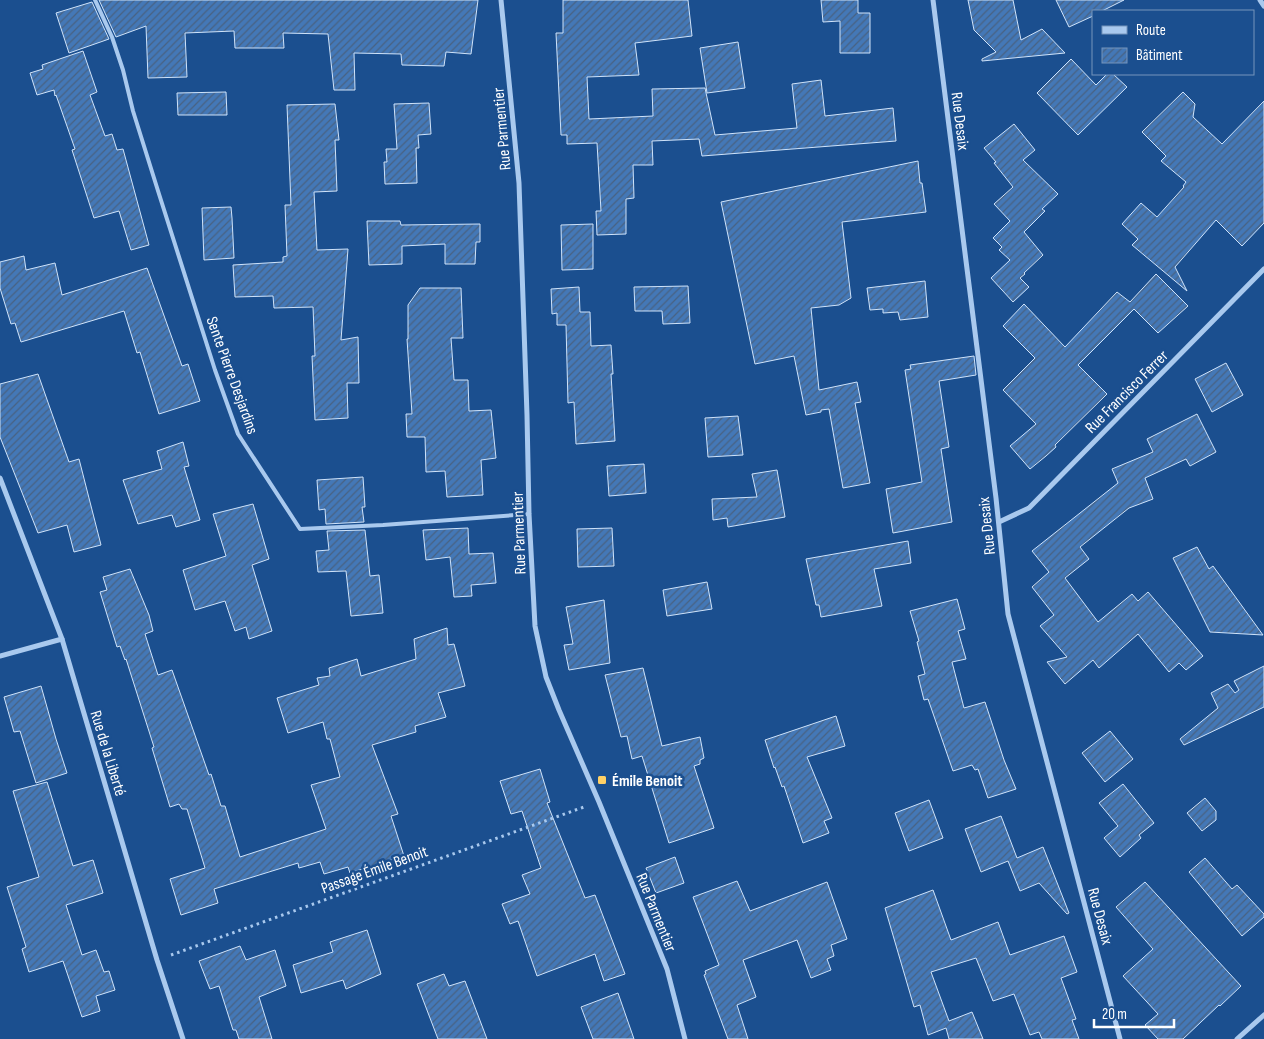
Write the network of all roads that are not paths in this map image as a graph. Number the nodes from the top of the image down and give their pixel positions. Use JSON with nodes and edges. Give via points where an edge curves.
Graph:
{"nodes":[{"id":1,"x":96,"y":0,"type":"edge"},
{"id":2,"x":501,"y":0,"type":"edge"},
{"id":3,"x":933,"y":0,"type":"edge"},
{"id":4,"x":1260,"y":0,"type":"edge"},
{"id":5,"x":1264,"y":6,"type":"edge"},
{"id":6,"x":1264,"y":269,"type":"edge"},
{"id":7,"x":0,"y":478,"type":"edge"},
{"id":8,"x":529,"y":514,"type":"junction"},
{"id":9,"x":999,"y":522,"type":"junction"},
{"id":10,"x":62,"y":639,"type":"junction"},
{"id":11,"x":0,"y":656,"type":"edge"},
{"id":12,"x":1264,"y":1015,"type":"edge"},
{"id":13,"x":183,"y":1039,"type":"edge"},
{"id":14,"x":685,"y":1039,"type":"edge"},
{"id":15,"x":1120,"y":1039,"type":"edge"},
{"id":16,"x":1237,"y":1039,"type":"edge"}],
"edges":[{"from":1,"to":8,"type":"lane","name":"Sente Pierre Desjardins","via":[[123,70],[162,203],[238,434],[300,529]]},
{"from":2,"to":8,"type":"street","name":"Rue Parmentier","via":[[519,183]]},
{"from":3,"to":9,"type":"street","name":"Rue Desaix"},
{"from":4,"to":5,"type":"street"},
{"from":6,"to":9,"type":"street","name":"Rue Francisco Ferrer","via":[[1029,508]]},
{"from":7,"to":10,"type":"street","name":"Rue de la Liberté"},
{"from":8,"to":14,"type":"street","name":"Rue Parmentier","via":[[535,626],[546,678],[667,969]]},
{"from":9,"to":15,"type":"street","name":"Rue Desaix","via":[[1008,614]]},
{"from":10,"to":11,"type":"street"},
{"from":10,"to":13,"type":"street","name":"Rue de la Liberté"},
{"from":12,"to":16,"type":"street"}]}
